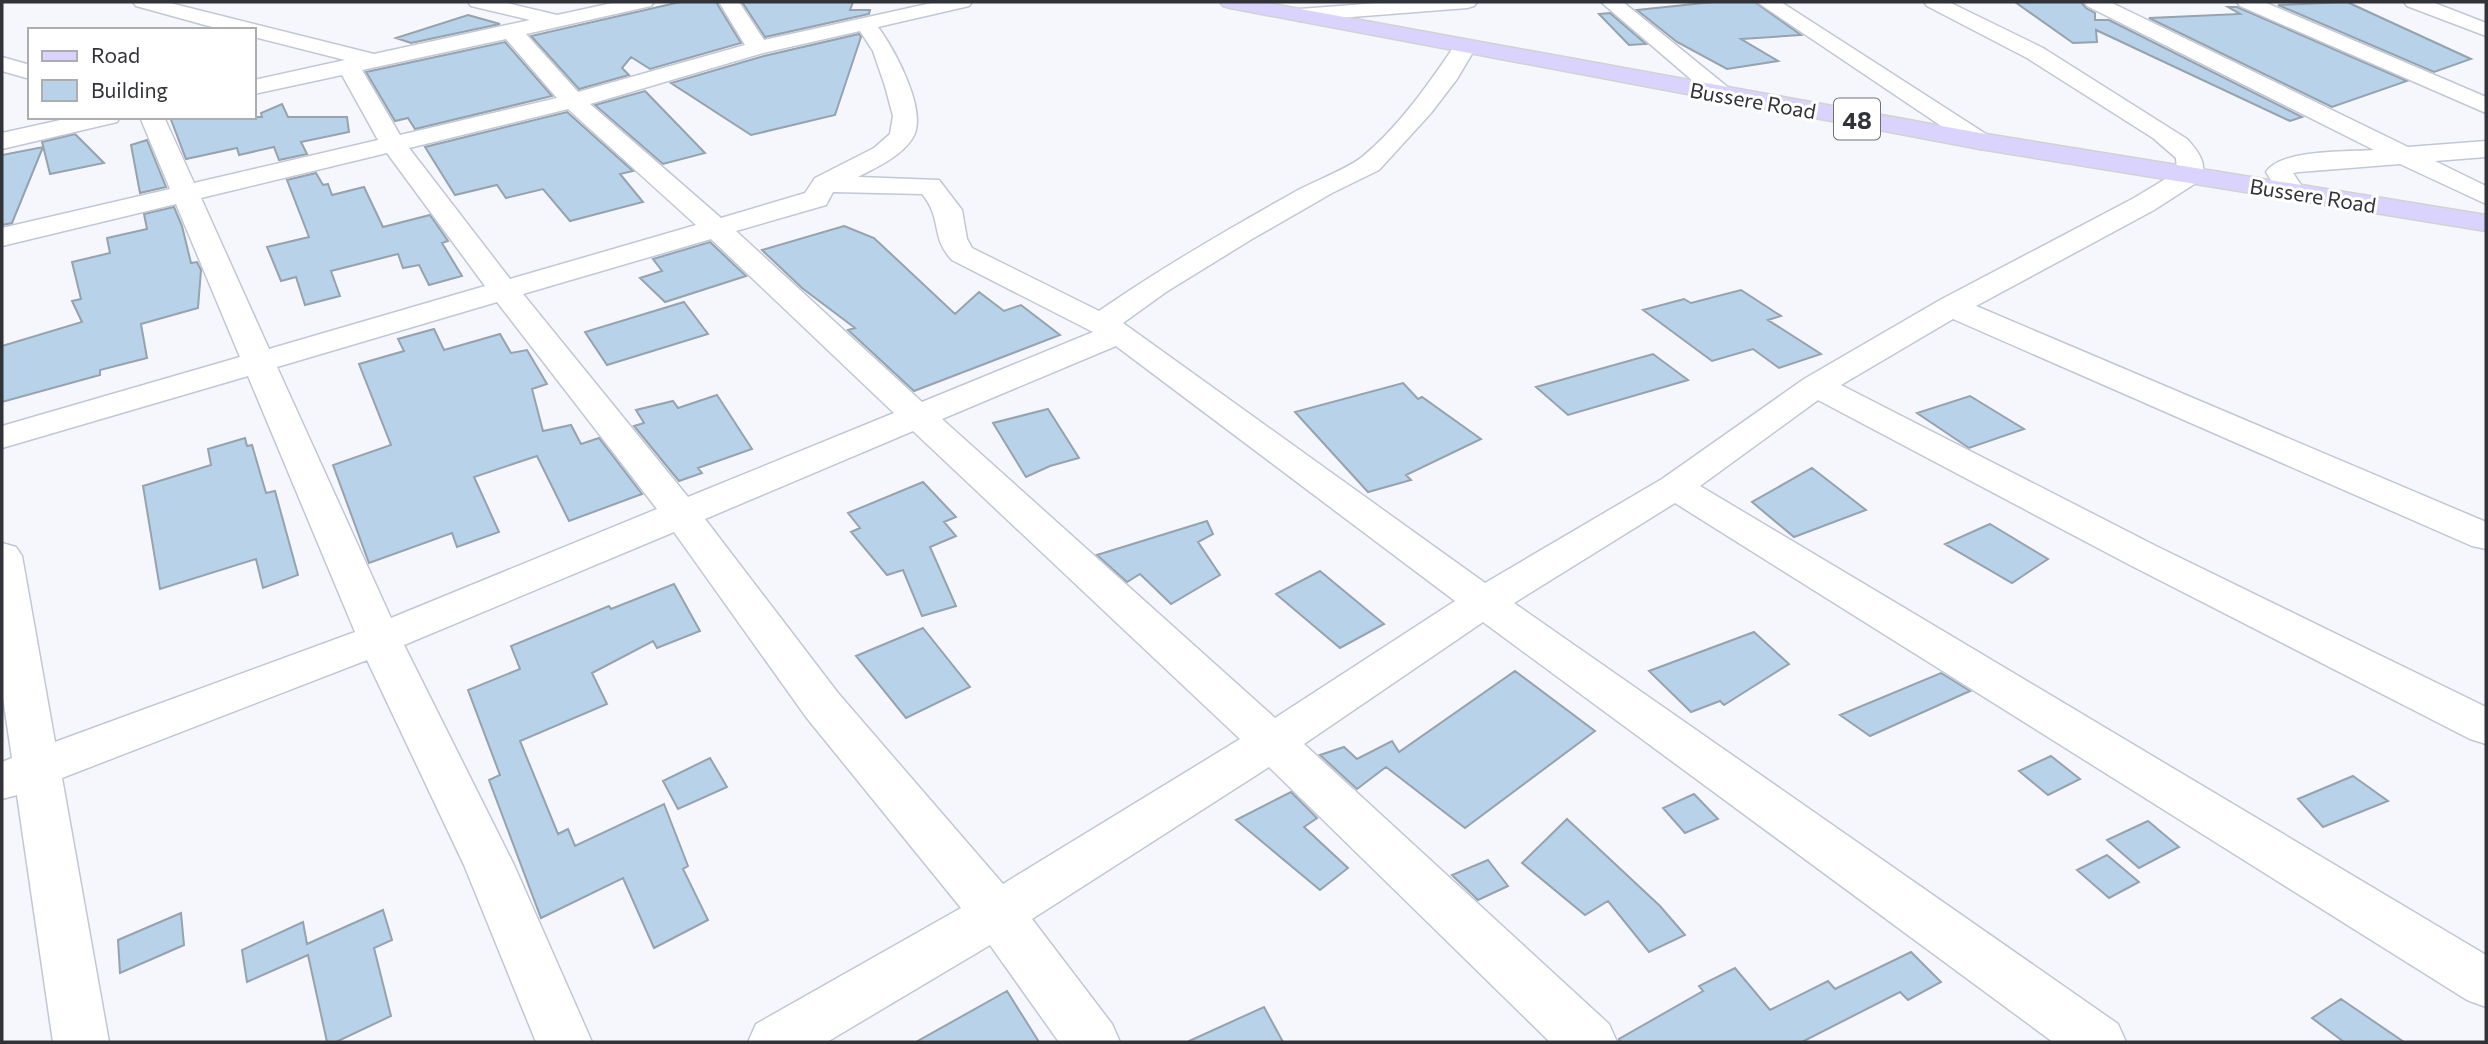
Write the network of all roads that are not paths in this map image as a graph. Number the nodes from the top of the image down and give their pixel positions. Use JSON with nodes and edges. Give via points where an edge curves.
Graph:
{"nodes":[{"id":1,"x":143,"y":2,"type":"edge"},
{"id":2,"x":478,"y":2,"type":"edge"},
{"id":3,"x":644,"y":2,"type":"edge"},
{"id":4,"x":729,"y":2,"type":"edge"},
{"id":5,"x":962,"y":2,"type":"edge"},
{"id":6,"x":1230,"y":2,"type":"edge"},
{"id":7,"x":1444,"y":2,"type":"edge"},
{"id":8,"x":1611,"y":2,"type":"edge"},
{"id":9,"x":1767,"y":2,"type":"edge"},
{"id":10,"x":1934,"y":2,"type":"edge"},
{"id":11,"x":2095,"y":2,"type":"edge"},
{"id":12,"x":2247,"y":2,"type":"edge"},
{"id":13,"x":2414,"y":2,"type":"edge"},
{"id":14,"x":233,"y":5,"type":"dead end"},
{"id":15,"x":1291,"y":10,"type":"edge"},
{"id":16,"x":198,"y":16,"type":"junction"},
{"id":17,"x":559,"y":21,"type":"junction"},
{"id":18,"x":865,"y":24,"type":"junction"},
{"id":19,"x":1466,"y":24,"type":"edge"},
{"id":20,"x":164,"y":26,"type":"dead end"},
{"id":21,"x":241,"y":28,"type":"edge"},
{"id":22,"x":2486,"y":30,"type":"edge"},
{"id":23,"x":511,"y":31,"type":"junction"},
{"id":24,"x":256,"y":32,"type":"edge"},
{"id":25,"x":758,"y":48,"type":"junction"},
{"id":26,"x":362,"y":64,"type":"junction"},
{"id":27,"x":256,"y":87,"type":"edge"},
{"id":28,"x":1723,"y":94,"type":"junction"},
{"id":29,"x":573,"y":101,"type":"junction"},
{"id":30,"x":2486,"y":106,"type":"edge"},
{"id":31,"x":99,"y":119,"type":"edge"},
{"id":32,"x":153,"y":119,"type":"edge"},
{"id":33,"x":2,"y":141,"type":"edge"},
{"id":34,"x":1980,"y":141,"type":"junction"},
{"id":35,"x":393,"y":144,"type":"junction"},
{"id":36,"x":2486,"y":149,"type":"edge"},
{"id":37,"x":2407,"y":156,"type":"junction"},
{"id":38,"x":2190,"y":175,"type":"junction"},
{"id":39,"x":824,"y":184,"type":"junction"},
{"id":40,"x":2291,"y":191,"type":"junction"},
{"id":41,"x":187,"y":194,"type":"junction"},
{"id":42,"x":2486,"y":196,"type":"edge"},
{"id":43,"x":2486,"y":223,"type":"edge"},
{"id":44,"x":716,"y":228,"type":"junction"},
{"id":45,"x":2,"y":237,"type":"edge"},
{"id":46,"x":503,"y":290,"type":"junction"},
{"id":47,"x":1951,"y":307,"type":"junction"},
{"id":48,"x":1110,"y":328,"type":"junction"},
{"id":49,"x":258,"y":362,"type":"junction"},
{"id":50,"x":1816,"y":386,"type":"junction"},
{"id":51,"x":916,"y":417,"type":"junction"},
{"id":52,"x":2,"y":436,"type":"edge"},
{"id":53,"x":1675,"y":487,"type":"junction"},
{"id":54,"x":681,"y":514,"type":"junction"},
{"id":55,"x":2486,"y":537,"type":"edge"},
{"id":56,"x":2,"y":556,"type":"edge"},
{"id":57,"x":1484,"y":601,"type":"junction"},
{"id":58,"x":379,"y":639,"type":"junction"},
{"id":59,"x":2486,"y":727,"type":"edge"},
{"id":60,"x":1272,"y":742,"type":"junction"},
{"id":61,"x":18,"y":775,"type":"edge"},
{"id":62,"x":997,"y":914,"type":"junction"},
{"id":63,"x":2486,"y":983,"type":"edge"},
{"id":64,"x":81,"y":1042,"type":"edge"},
{"id":65,"x":564,"y":1042,"type":"edge"},
{"id":66,"x":776,"y":1042,"type":"edge"},
{"id":67,"x":1092,"y":1042,"type":"edge"},
{"id":68,"x":1589,"y":1042,"type":"edge"},
{"id":69,"x":2098,"y":1042,"type":"edge"}],
"edges":[{"from":1,"to":16,"type":"street"},
{"from":2,"to":17,"type":"street"},
{"from":3,"to":17,"type":"street"},
{"from":4,"to":25,"type":"street"},
{"from":5,"to":18,"type":"street"},
{"from":6,"to":15,"type":"main road","name":"Bussere Road","number":"48"},
{"from":7,"to":15,"type":"street"},
{"from":7,"to":19,"type":"street"},
{"from":8,"to":28,"type":"street"},
{"from":9,"to":34,"type":"street"},
{"from":10,"to":38,"type":"street","via":[[2070,73],[2162,133],[2189,157]]},
{"from":11,"to":37,"type":"street"},
{"from":12,"to":30,"type":"street"},
{"from":13,"to":22,"type":"street"},
{"from":14,"to":16,"type":"street"},
{"from":15,"to":19,"type":"main road","name":"Bussere Road","number":"48"},
{"from":16,"to":20,"type":"street"},
{"from":16,"to":21,"type":"street"},
{"from":17,"to":23,"type":"street"},
{"from":18,"to":25,"type":"street"},
{"from":18,"to":39,"type":"street","via":[[884,51],[897,86],[905,116],[902,136],[883,153]]},
{"from":19,"to":28,"type":"main road","name":"Bussere Road","number":"48","via":[[1495,53]]},
{"from":19,"to":48,"type":"street","via":[[1445,79],[1370,164],[1322,187],[1155,286]]},
{"from":23,"to":26,"type":"street"},
{"from":23,"to":29,"type":"street"},
{"from":24,"to":26,"type":"street"},
{"from":25,"to":29,"type":"street"},
{"from":26,"to":27,"type":"street"},
{"from":26,"to":35,"type":"street"},
{"from":28,"to":34,"type":"main road","name":"Bussere Road","number":"48"},
{"from":29,"to":35,"type":"street"},
{"from":29,"to":44,"type":"street"},
{"from":31,"to":33,"type":"street"},
{"from":32,"to":41,"type":"street"},
{"from":34,"to":38,"type":"main road","name":"Bussere Road","number":"48"},
{"from":35,"to":41,"type":"street"},
{"from":35,"to":46,"type":"street"},
{"from":36,"to":37,"type":"street"},
{"from":37,"to":40,"type":"street","via":[[2283,168],[2279,172]]},
{"from":37,"to":42,"type":"street"},
{"from":38,"to":40,"type":"main road","name":"Bussere Road","number":"48"},
{"from":38,"to":47,"type":"street"},
{"from":39,"to":44,"type":"street","via":[[816,199]]},
{"from":39,"to":48,"type":"street","via":[[930,186],[948,210],[954,248]]},
{"from":40,"to":43,"type":"main road","name":"Bussere Road","number":"48"},
{"from":41,"to":45,"type":"street"},
{"from":41,"to":49,"type":"street"},
{"from":44,"to":46,"type":"street"},
{"from":44,"to":51,"type":"street"},
{"from":46,"to":49,"type":"street"},
{"from":46,"to":54,"type":"street"},
{"from":47,"to":50,"type":"street"},
{"from":47,"to":55,"type":"street"},
{"from":48,"to":51,"type":"street"},
{"from":48,"to":57,"type":"street"},
{"from":49,"to":52,"type":"street"},
{"from":49,"to":58,"type":"street"},
{"from":50,"to":53,"type":"street"},
{"from":50,"to":59,"type":"street"},
{"from":51,"to":54,"type":"street"},
{"from":51,"to":60,"type":"street"},
{"from":53,"to":57,"type":"street"},
{"from":53,"to":63,"type":"street"},
{"from":54,"to":58,"type":"street"},
{"from":54,"to":62,"type":"street","via":[[822,705]]},
{"from":56,"to":61,"type":"street"},
{"from":57,"to":60,"type":"street"},
{"from":57,"to":69,"type":"street"},
{"from":58,"to":61,"type":"street"},
{"from":58,"to":65,"type":"street","via":[[489,865]]},
{"from":60,"to":62,"type":"street"},
{"from":60,"to":68,"type":"street"},
{"from":61,"to":64,"type":"street"},
{"from":62,"to":66,"type":"street"},
{"from":62,"to":67,"type":"street"}]}
